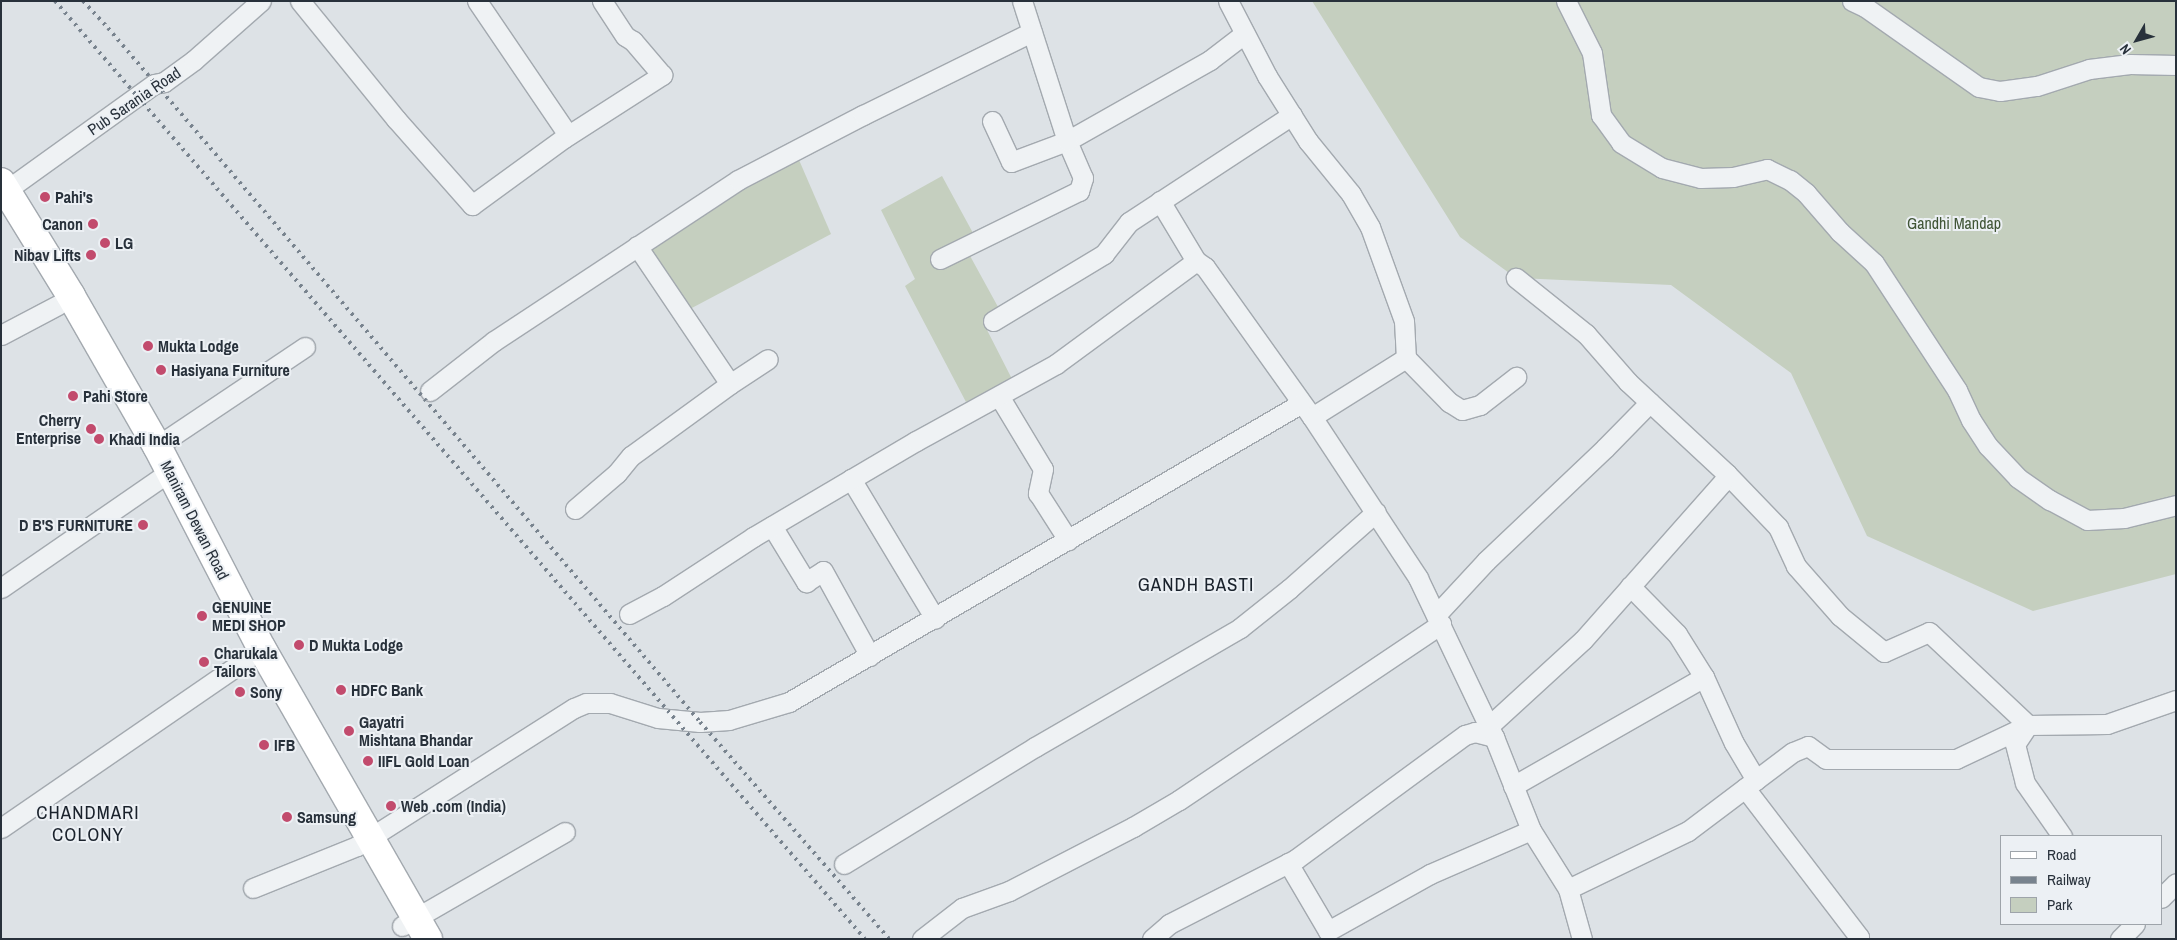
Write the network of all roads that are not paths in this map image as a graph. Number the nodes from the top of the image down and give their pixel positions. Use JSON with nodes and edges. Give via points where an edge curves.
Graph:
{"nodes":[{"id":1,"x":262,"y":1,"type":"edge"},
{"id":2,"x":300,"y":1,"type":"edge"},
{"id":3,"x":478,"y":1,"type":"edge"},
{"id":4,"x":602,"y":1,"type":"edge"},
{"id":5,"x":1022,"y":1,"type":"edge"},
{"id":6,"x":1228,"y":1,"type":"edge"},
{"id":7,"x":1566,"y":1,"type":"edge"},
{"id":8,"x":1852,"y":1,"type":"edge"},
{"id":9,"x":1032,"y":32,"type":"junction"},
{"id":10,"x":1244,"y":34,"type":"junction"},
{"id":11,"x":2176,"y":65,"type":"edge"},
{"id":12,"x":1292,"y":115,"type":"junction"},
{"id":13,"x":992,"y":121,"type":"dead end"},
{"id":14,"x":568,"y":135,"type":"junction"},
{"id":15,"x":1067,"y":140,"type":"junction"},
{"id":16,"x":2,"y":195,"type":"edge"},
{"id":17,"x":1160,"y":201,"type":"junction"},
{"id":18,"x":636,"y":246,"type":"junction"},
{"id":19,"x":940,"y":259,"type":"dead end"},
{"id":20,"x":1196,"y":261,"type":"junction"},
{"id":21,"x":1516,"y":278,"type":"dead end"},
{"id":22,"x":58,"y":305,"type":"junction"},
{"id":23,"x":992,"y":321,"type":"dead end"},
{"id":24,"x":1,"y":335,"type":"edge"},
{"id":25,"x":305,"y":347,"type":"dead end"},
{"id":26,"x":1406,"y":358,"type":"junction"},
{"id":27,"x":768,"y":359,"type":"dead end"},
{"id":28,"x":1516,"y":377,"type":"dead end"},
{"id":29,"x":730,"y":384,"type":"junction"},
{"id":30,"x":430,"y":391,"type":"dead end"},
{"id":31,"x":999,"y":396,"type":"junction"},
{"id":32,"x":1650,"y":402,"type":"junction"},
{"id":33,"x":1306,"y":410,"type":"junction"},
{"id":34,"x":157,"y":446,"type":"junction"},
{"id":35,"x":1727,"y":474,"type":"junction"},
{"id":36,"x":162,"y":476,"type":"junction"},
{"id":37,"x":852,"y":479,"type":"junction"},
{"id":38,"x":2176,"y":505,"type":"edge"},
{"id":39,"x":575,"y":509,"type":"dead end"},
{"id":40,"x":1376,"y":512,"type":"junction"},
{"id":41,"x":772,"y":526,"type":"junction"},
{"id":42,"x":1068,"y":540,"type":"junction"},
{"id":43,"x":1630,"y":586,"type":"junction"},
{"id":44,"x":1,"y":588,"type":"edge"},
{"id":45,"x":629,"y":614,"type":"dead end"},
{"id":46,"x":935,"y":619,"type":"junction"},
{"id":47,"x":1439,"y":620,"type":"junction"},
{"id":48,"x":870,"y":656,"type":"junction"},
{"id":49,"x":248,"y":658,"type":"junction"},
{"id":50,"x":1704,"y":677,"type":"junction"},
{"id":51,"x":2176,"y":700,"type":"edge"},
{"id":52,"x":2028,"y":726,"type":"junction"},
{"id":53,"x":1492,"y":732,"type":"junction"},
{"id":54,"x":1750,"y":784,"type":"junction"},
{"id":55,"x":1514,"y":786,"type":"junction"},
{"id":56,"x":1,"y":828,"type":"edge"},
{"id":57,"x":1531,"y":830,"type":"junction"},
{"id":58,"x":565,"y":832,"type":"dead end"},
{"id":59,"x":2061,"y":835,"type":"edge"},
{"id":60,"x":363,"y":842,"type":"junction"},
{"id":61,"x":844,"y":864,"type":"dead end"},
{"id":62,"x":1288,"y":864,"type":"junction"},
{"id":63,"x":253,"y":888,"type":"dead end"},
{"id":64,"x":1568,"y":889,"type":"junction"},
{"id":65,"x":2132,"y":925,"type":"edge"},
{"id":66,"x":414,"y":930,"type":"edge"},
{"id":67,"x":1330,"y":935,"type":"edge"},
{"id":68,"x":922,"y":939,"type":"edge"},
{"id":69,"x":1152,"y":939,"type":"edge"},
{"id":70,"x":1582,"y":939,"type":"edge"},
{"id":71,"x":1858,"y":939,"type":"edge"},
{"id":72,"x":2120,"y":939,"type":"edge"}],
"edges":[{"from":1,"to":16,"type":"street","name":"Pub Sarania Road","via":[[194,60],[164,82],[154,84]]},
{"from":2,"to":14,"type":"street","via":[[396,119],[472,205]]},
{"from":3,"to":14,"type":"street"},
{"from":4,"to":14,"type":"street","via":[[625,36],[662,75]]},
{"from":5,"to":9,"type":"street"},
{"from":6,"to":10,"type":"street"},
{"from":7,"to":38,"type":"street","via":[[1592,53],[1602,115],[1621,143],[1662,168],[1700,178],[1733,177],[1767,170],[1796,184],[1874,263],[1957,390],[1988,446],[2018,478],[2087,520],[2124,518]]},
{"from":8,"to":11,"type":"street","via":[[1979,87],[2000,91],[2037,86],[2089,68],[2130,64]]},
{"from":9,"to":15,"type":"street"},
{"from":9,"to":18,"type":"street","via":[[738,180]]},
{"from":10,"to":12,"type":"street"},
{"from":10,"to":15,"type":"street","via":[[1210,60]]},
{"from":12,"to":17,"type":"street"},
{"from":12,"to":26,"type":"street","via":[[1308,141],[1351,194],[1370,227],[1404,321]]},
{"from":13,"to":15,"type":"street","via":[[1012,162]]},
{"from":15,"to":19,"type":"street","via":[[1083,178],[1080,191]]},
{"from":16,"to":22,"type":"main road","name":"Maniram Dewan Road"},
{"from":16,"to":34,"type":"main road","name":"Maniram Dewan Road","via":[[71,296]]},
{"from":17,"to":20,"type":"street"},
{"from":17,"to":23,"type":"street","via":[[1129,222],[1104,254]]},
{"from":18,"to":29,"type":"street"},
{"from":18,"to":30,"type":"street","via":[[494,341]]},
{"from":20,"to":31,"type":"street","via":[[1056,364]]},
{"from":20,"to":33,"type":"street","via":[[1205,266]]},
{"from":21,"to":32,"type":"street","via":[[1586,334]]},
{"from":22,"to":24,"type":"street"},
{"from":22,"to":36,"type":"main road","name":"Maniram Dewan Road"},
{"from":25,"to":34,"type":"street"},
{"from":26,"to":28,"type":"street","via":[[1449,402],[1462,410],[1480,405]]},
{"from":26,"to":33,"type":"street"},
{"from":27,"to":29,"type":"street"},
{"from":29,"to":39,"type":"street","via":[[631,456],[617,473]]},
{"from":31,"to":37,"type":"street"},
{"from":31,"to":42,"type":"street","via":[[1043,469],[1038,493]]},
{"from":32,"to":35,"type":"street"},
{"from":32,"to":47,"type":"street","via":[[1486,561]]},
{"from":33,"to":40,"type":"street"},
{"from":33,"to":42,"type":"street"},
{"from":34,"to":36,"type":"main road","name":"Maniram Dewan Road"},
{"from":35,"to":43,"type":"street"},
{"from":35,"to":52,"type":"street","via":[[1778,527],[1796,566],[1840,616],[1884,652],[1929,632]]},
{"from":36,"to":44,"type":"street"},
{"from":36,"to":49,"type":"main road","name":"Maniram Dewan Road"},
{"from":36,"to":60,"type":"main road","name":"Maniram Dewan Road","via":[[262,649]]},
{"from":37,"to":41,"type":"street"},
{"from":37,"to":46,"type":"street"},
{"from":40,"to":47,"type":"street","via":[[1418,578]]},
{"from":40,"to":61,"type":"street","via":[[1290,589],[1240,628],[1035,747]]},
{"from":41,"to":45,"type":"street"},
{"from":41,"to":48,"type":"street","via":[[806,582],[823,571]]},
{"from":42,"to":46,"type":"street"},
{"from":43,"to":50,"type":"street","via":[[1677,634]]},
{"from":43,"to":53,"type":"street","via":[[1583,640]]},
{"from":46,"to":48,"type":"street"},
{"from":47,"to":53,"type":"street"},
{"from":47,"to":68,"type":"street","via":[[1179,800],[1009,891],[962,908]]},
{"from":48,"to":60,"type":"street","via":[[789,702],[729,720],[658,718],[610,703],[586,703]]},
{"from":49,"to":56,"type":"street"},
{"from":49,"to":60,"type":"main road","name":"Maniram Dewan Road"},
{"from":50,"to":54,"type":"street"},
{"from":50,"to":55,"type":"street"},
{"from":51,"to":52,"type":"street","via":[[2108,724]]},
{"from":52,"to":54,"type":"street","via":[[1956,759],[1826,759],[1808,746],[1793,752]]},
{"from":52,"to":59,"type":"street","via":[[2015,744],[2025,783]]},
{"from":53,"to":55,"type":"street"},
{"from":53,"to":62,"type":"street","via":[[1465,735]]},
{"from":54,"to":64,"type":"street","via":[[1688,831]]},
{"from":54,"to":71,"type":"street","via":[[1859,936]]},
{"from":55,"to":57,"type":"street"},
{"from":57,"to":64,"type":"street"},
{"from":57,"to":67,"type":"street","via":[[1430,874]]},
{"from":58,"to":66,"type":"street"},
{"from":60,"to":63,"type":"street"},
{"from":60,"to":66,"type":"main road","name":"Maniram Dewan Road"},
{"from":62,"to":67,"type":"street"},
{"from":62,"to":69,"type":"street","via":[[1169,924]]},
{"from":64,"to":70,"type":"street"},
{"from":65,"to":72,"type":"street"}]}
